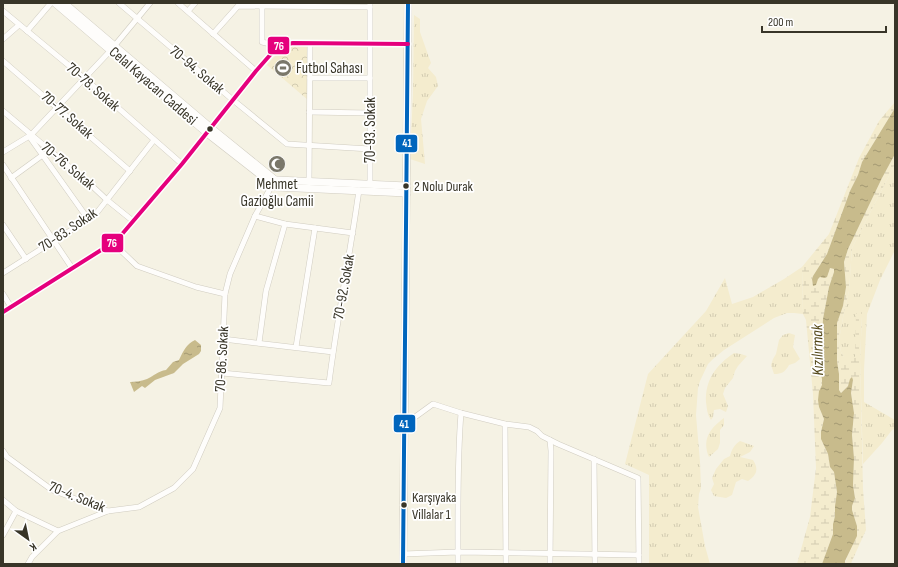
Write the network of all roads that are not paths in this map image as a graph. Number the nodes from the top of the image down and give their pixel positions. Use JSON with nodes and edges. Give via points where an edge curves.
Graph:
{"nodes":[{"id":1,"x":51,"y":3,"type":"edge"},
{"id":2,"x":55,"y":3,"type":"edge"},
{"id":3,"x":64,"y":3,"type":"edge"},
{"id":4,"x":119,"y":3,"type":"edge"},
{"id":5,"x":150,"y":3,"type":"edge"},
{"id":6,"x":178,"y":3,"type":"edge"},
{"id":7,"x":195,"y":3,"type":"edge"},
{"id":8,"x":408,"y":3,"type":"edge"},
{"id":9,"x":262,"y":5,"type":"edge"},
{"id":10,"x":370,"y":5,"type":"edge"},
{"id":11,"x":3,"y":11,"type":"edge"},
{"id":12,"x":188,"y":12,"type":"junction"},
{"id":13,"x":137,"y":18,"type":"junction"},
{"id":14,"x":19,"y":24,"type":"junction"},
{"id":15,"x":27,"y":31,"type":"junction"},
{"id":16,"x":213,"y":34,"type":"junction"},
{"id":17,"x":3,"y":39,"type":"edge"},
{"id":18,"x":310,"y":43,"type":"junction"},
{"id":19,"x":370,"y":44,"type":"junction"},
{"id":20,"x":408,"y":44,"type":"junction"},
{"id":21,"x":278,"y":46,"type":"junction"},
{"id":22,"x":112,"y":48,"type":"junction"},
{"id":23,"x":3,"y":61,"type":"edge"},
{"id":24,"x":256,"y":71,"type":"junction"},
{"id":25,"x":84,"y":78,"type":"junction"},
{"id":26,"x":310,"y":78,"type":"junction"},
{"id":27,"x":370,"y":78,"type":"junction"},
{"id":28,"x":233,"y":100,"type":"junction"},
{"id":29,"x":57,"y":107,"type":"junction"},
{"id":30,"x":3,"y":111,"type":"edge"},
{"id":31,"x":310,"y":112,"type":"junction"},
{"id":32,"x":370,"y":113,"type":"junction"},
{"id":33,"x":209,"y":130,"type":"junction"},
{"id":34,"x":30,"y":135,"type":"junction"},
{"id":35,"x":154,"y":140,"type":"junction"},
{"id":36,"x":309,"y":146,"type":"junction"},
{"id":37,"x":370,"y":149,"type":"junction"},
{"id":38,"x":49,"y":150,"type":"junction"},
{"id":39,"x":3,"y":152,"type":"edge"},
{"id":40,"x":43,"y":155,"type":"junction"},
{"id":41,"x":182,"y":164,"type":"junction"},
{"id":42,"x":3,"y":165,"type":"edge"},
{"id":43,"x":130,"y":171,"type":"junction"},
{"id":44,"x":11,"y":178,"type":"junction"},
{"id":45,"x":308,"y":182,"type":"junction"},
{"id":46,"x":274,"y":183,"type":"junction"},
{"id":47,"x":370,"y":184,"type":"junction"},
{"id":48,"x":359,"y":190,"type":"junction"},
{"id":49,"x":407,"y":190,"type":"junction"},
{"id":50,"x":107,"y":200,"type":"junction"},
{"id":51,"x":255,"y":216,"type":"junction"},
{"id":52,"x":88,"y":219,"type":"junction"},
{"id":53,"x":134,"y":221,"type":"junction"},
{"id":54,"x":285,"y":224,"type":"junction"},
{"id":55,"x":3,"y":225,"type":"edge"},
{"id":56,"x":315,"y":228,"type":"junction"},
{"id":57,"x":353,"y":233,"type":"junction"},
{"id":58,"x":54,"y":241,"type":"junction"},
{"id":59,"x":113,"y":243,"type":"junction"},
{"id":60,"x":26,"y":259,"type":"junction"},
{"id":61,"x":72,"y":268,"type":"junction"},
{"id":62,"x":3,"y":273,"type":"edge"},
{"id":63,"x":3,"y":294,"type":"edge"},
{"id":64,"x":225,"y":294,"type":"junction"},
{"id":65,"x":11,"y":307,"type":"junction"},
{"id":66,"x":3,"y":312,"type":"edge"},
{"id":67,"x":223,"y":339,"type":"junction"},
{"id":68,"x":258,"y":343,"type":"junction"},
{"id":69,"x":296,"y":347,"type":"junction"},
{"id":70,"x":333,"y":352,"type":"junction"},
{"id":71,"x":222,"y":373,"type":"junction"},
{"id":72,"x":461,"y":413,"type":"junction"},
{"id":73,"x":506,"y":424,"type":"junction"},
{"id":74,"x":404,"y":425,"type":"junction"},
{"id":75,"x":550,"y":440,"type":"junction"},
{"id":76,"x":3,"y":451,"type":"edge"},
{"id":77,"x":594,"y":459,"type":"junction"},
{"id":78,"x":3,"y":500,"type":"edge"},
{"id":79,"x":139,"y":507,"type":"joint"},
{"id":80,"x":16,"y":511,"type":"junction"},
{"id":81,"x":108,"y":511,"type":"junction"},
{"id":82,"x":58,"y":532,"type":"junction"},
{"id":83,"x":3,"y":535,"type":"edge"},
{"id":84,"x":458,"y":552,"type":"junction"},
{"id":85,"x":403,"y":554,"type":"junction"},
{"id":86,"x":506,"y":554,"type":"junction"},
{"id":87,"x":550,"y":554,"type":"junction"},
{"id":88,"x":595,"y":555,"type":"junction"},
{"id":89,"x":640,"y":555,"type":"junction"},
{"id":90,"x":28,"y":564,"type":"edge"},
{"id":91,"x":403,"y":564,"type":"edge"},
{"id":92,"x":458,"y":564,"type":"edge"},
{"id":93,"x":506,"y":564,"type":"edge"},
{"id":94,"x":550,"y":564,"type":"edge"},
{"id":95,"x":595,"y":564,"type":"edge"},
{"id":96,"x":639,"y":564,"type":"edge"}],
"edges":[{"from":1,"to":15,"type":"street"},
{"from":2,"to":22,"type":"street","name":"Celal Kayacan Caddesi"},
{"from":3,"to":22,"type":"street","name":"Celal Kayacan Caddesi"},
{"from":4,"to":13,"type":"street","name":"70-94. Sokak"},
{"from":5,"to":13,"type":"street"},
{"from":6,"to":12,"type":"street"},
{"from":7,"to":12,"type":"street"},
{"from":8,"to":20,"type":"street"},
{"from":9,"to":10,"type":"street"},
{"from":9,"to":16,"type":"street","via":[[238,6]]},
{"from":9,"to":21,"type":"street","via":[[262,42]]},
{"from":10,"to":19,"type":"street","name":"70-93. Sokak"},
{"from":11,"to":14,"type":"street","name":"70-78. Sokak"},
{"from":12,"to":16,"type":"street"},
{"from":13,"to":22,"type":"street"},
{"from":13,"to":28,"type":"street","name":"70-94. Sokak"},
{"from":14,"to":15,"type":"street","name":"70-78. Sokak"},
{"from":14,"to":17,"type":"street"},
{"from":15,"to":25,"type":"street","name":"70-78. Sokak"},
{"from":16,"to":24,"type":"street"},
{"from":18,"to":19,"type":"street"},
{"from":18,"to":21,"type":"street"},
{"from":18,"to":26,"type":"street"},
{"from":19,"to":20,"type":"street"},
{"from":19,"to":27,"type":"street","name":"70-93. Sokak"},
{"from":20,"to":49,"type":"street"},
{"from":21,"to":24,"type":"street"},
{"from":22,"to":25,"type":"street"},
{"from":22,"to":33,"type":"street","name":"Celal Kayacan Caddesi"},
{"from":23,"to":29,"type":"street","name":"70-77. Sokak"},
{"from":24,"to":28,"type":"street"},
{"from":25,"to":29,"type":"street"},
{"from":25,"to":35,"type":"street","name":"70-78. Sokak"},
{"from":26,"to":27,"type":"street"},
{"from":26,"to":31,"type":"street"},
{"from":27,"to":32,"type":"street","name":"70-93. Sokak"},
{"from":28,"to":33,"type":"street"},
{"from":28,"to":36,"type":"street","name":"70-94. Sokak","via":[[288,144]]},
{"from":29,"to":34,"type":"street"},
{"from":29,"to":43,"type":"street","name":"70-77. Sokak"},
{"from":30,"to":34,"type":"street","name":"70-76. Sokak"},
{"from":31,"to":32,"type":"street"},
{"from":31,"to":36,"type":"street"},
{"from":32,"to":37,"type":"street","name":"70-93. Sokak"},
{"from":33,"to":41,"type":"street"},
{"from":33,"to":46,"type":"street","name":"Celal Kayacan Caddesi","via":[[267,180]]},
{"from":34,"to":38,"type":"street","name":"70-76. Sokak"},
{"from":34,"to":39,"type":"street"},
{"from":34,"to":40,"type":"street"},
{"from":35,"to":41,"type":"street","name":"70-78. Sokak"},
{"from":35,"to":43,"type":"street","name":"70-83. Sokak"},
{"from":36,"to":37,"type":"street","name":"70-94. Sokak"},
{"from":36,"to":45,"type":"street"},
{"from":37,"to":47,"type":"street","name":"70-93. Sokak"},
{"from":38,"to":40,"type":"street"},
{"from":38,"to":50,"type":"street","name":"70-76. Sokak"},
{"from":40,"to":44,"type":"street"},
{"from":40,"to":52,"type":"street"},
{"from":41,"to":53,"type":"street"},
{"from":42,"to":44,"type":"street"},
{"from":43,"to":50,"type":"street","name":"70-83. Sokak"},
{"from":44,"to":58,"type":"street"},
{"from":45,"to":46,"type":"street"},
{"from":45,"to":47,"type":"street"},
{"from":46,"to":48,"type":"street"},
{"from":46,"to":51,"type":"street","name":"70-86. Sokak"},
{"from":47,"to":49,"type":"street"},
{"from":48,"to":49,"type":"street"},
{"from":48,"to":57,"type":"street","name":"70-92. Sokak"},
{"from":49,"to":74,"type":"street"},
{"from":50,"to":52,"type":"street","name":"70-83. Sokak","via":[[95,215]]},
{"from":50,"to":53,"type":"street","name":"70-76. Sokak"},
{"from":51,"to":54,"type":"street"},
{"from":51,"to":64,"type":"street","name":"70-86. Sokak","via":[[230,274]]},
{"from":52,"to":58,"type":"street","name":"70-83. Sokak"},
{"from":53,"to":59,"type":"street"},
{"from":54,"to":56,"type":"street"},
{"from":54,"to":68,"type":"street","via":[[266,291]]},
{"from":55,"to":60,"type":"street"},
{"from":56,"to":57,"type":"street"},
{"from":56,"to":69,"type":"street"},
{"from":57,"to":70,"type":"street","name":"70-92. Sokak"},
{"from":58,"to":60,"type":"street","name":"70-83. Sokak"},
{"from":58,"to":61,"type":"street"},
{"from":59,"to":61,"type":"street"},
{"from":59,"to":64,"type":"street","via":[[137,266],[196,287]]},
{"from":60,"to":62,"type":"street","name":"70-83. Sokak"},
{"from":61,"to":65,"type":"street"},
{"from":63,"to":65,"type":"street"},
{"from":64,"to":67,"type":"street","name":"70-86. Sokak"},
{"from":65,"to":66,"type":"street"},
{"from":67,"to":68,"type":"street"},
{"from":67,"to":71,"type":"street","name":"70-86. Sokak"},
{"from":68,"to":69,"type":"street"},
{"from":69,"to":70,"type":"street"},
{"from":70,"to":71,"type":"street","name":"70-92. Sokak","via":[[329,383]]},
{"from":71,"to":79,"type":"street","name":"70-86. Sokak","via":[[220,408],[193,469],[174,488]]},
{"from":72,"to":73,"type":"street"},
{"from":72,"to":74,"type":"street","via":[[433,404]]},
{"from":72,"to":84,"type":"street"},
{"from":73,"to":75,"type":"street","via":[[529,427]]},
{"from":73,"to":86,"type":"street"},
{"from":74,"to":85,"type":"street"},
{"from":75,"to":77,"type":"street"},
{"from":75,"to":87,"type":"street"},
{"from":76,"to":81,"type":"street","name":"70-4. Sokak","via":[[7,458],[52,490]]},
{"from":77,"to":88,"type":"street"},
{"from":77,"to":89,"type":"street","via":[[638,478]]},
{"from":78,"to":80,"type":"street"},
{"from":79,"to":81,"type":"street","name":"70-4. Sokak"},
{"from":80,"to":82,"type":"street"},
{"from":80,"to":83,"type":"street"},
{"from":81,"to":82,"type":"street"},
{"from":82,"to":90,"type":"street"},
{"from":84,"to":85,"type":"street"},
{"from":84,"to":86,"type":"street"},
{"from":84,"to":92,"type":"street"},
{"from":85,"to":91,"type":"street"},
{"from":86,"to":87,"type":"street"},
{"from":86,"to":93,"type":"street"},
{"from":87,"to":88,"type":"street"},
{"from":87,"to":94,"type":"street"},
{"from":88,"to":89,"type":"street"},
{"from":88,"to":95,"type":"street"},
{"from":89,"to":96,"type":"street"}]}
